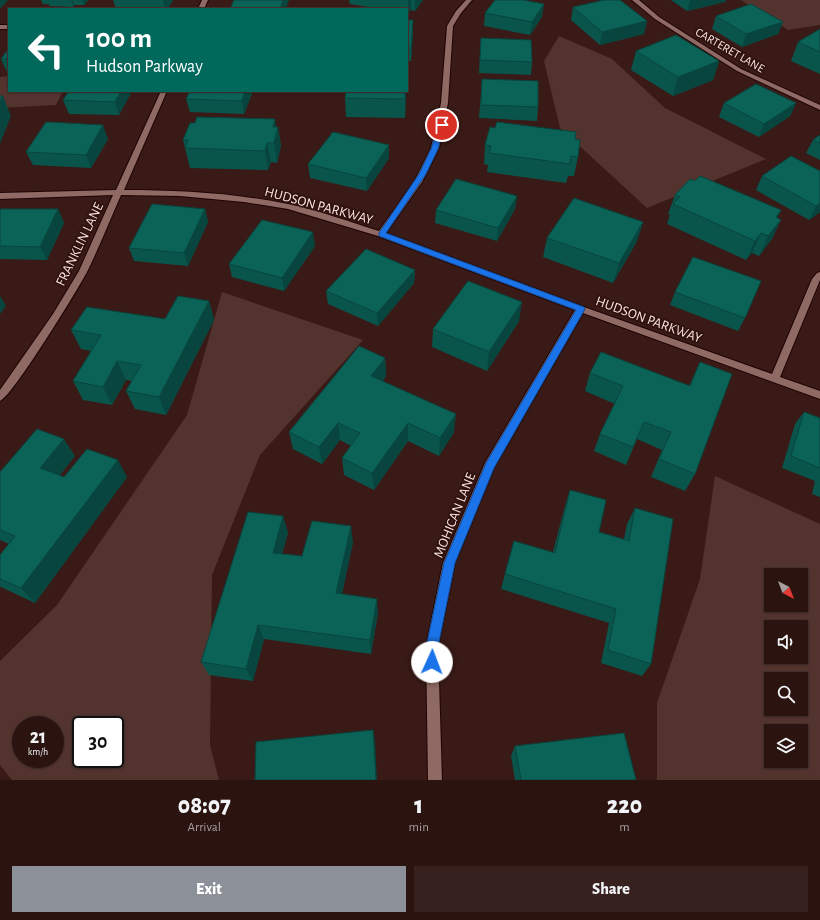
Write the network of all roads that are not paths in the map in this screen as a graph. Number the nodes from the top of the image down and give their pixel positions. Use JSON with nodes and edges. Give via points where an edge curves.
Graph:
{"nodes":[{"id":1,"x":469,"y":0,"type":"edge"},
{"id":2,"x":635,"y":0,"type":"edge"},
{"id":3,"x":164,"y":92,"type":"edge"},
{"id":4,"x":820,"y":108,"type":"edge"},
{"id":5,"x":118,"y":192,"type":"junction"},
{"id":6,"x":0,"y":196,"type":"edge"},
{"id":7,"x":381,"y":234,"type":"junction"},
{"id":8,"x":820,"y":275,"type":"edge"},
{"id":9,"x":581,"y":309,"type":"junction"},
{"id":10,"x":775,"y":378,"type":"junction"},
{"id":11,"x":820,"y":395,"type":"edge"},
{"id":12,"x":0,"y":397,"type":"edge"},
{"id":13,"x":436,"y":780,"type":"edge"}],
"edges":[{"from":1,"to":7,"type":"street","via":[[450,26],[442,125],[434,149],[423,174]]},
{"from":2,"to":4,"type":"street","name":"CARTERET LANE","via":[[657,18],[739,70]]},
{"from":3,"to":5,"type":"street","name":"FRANKLIN LANE"},
{"from":5,"to":6,"type":"street","name":"HUDSON PARKWAY"},
{"from":5,"to":7,"type":"street","name":"HUDSON PARKWAY","via":[[180,193],[244,199],[289,207]]},
{"from":5,"to":12,"type":"street","name":"FRANKLIN LANE","via":[[83,271],[52,323]]},
{"from":7,"to":9,"type":"street","name":"HUDSON PARKWAY"},
{"from":8,"to":10,"type":"street"},
{"from":9,"to":10,"type":"street","name":"HUDSON PARKWAY"},
{"from":9,"to":13,"type":"street","name":"MOHICAN LANE","via":[[489,466],[450,563],[432,647]]},
{"from":10,"to":11,"type":"street","name":"HUDSON PARKWAY"}]}
